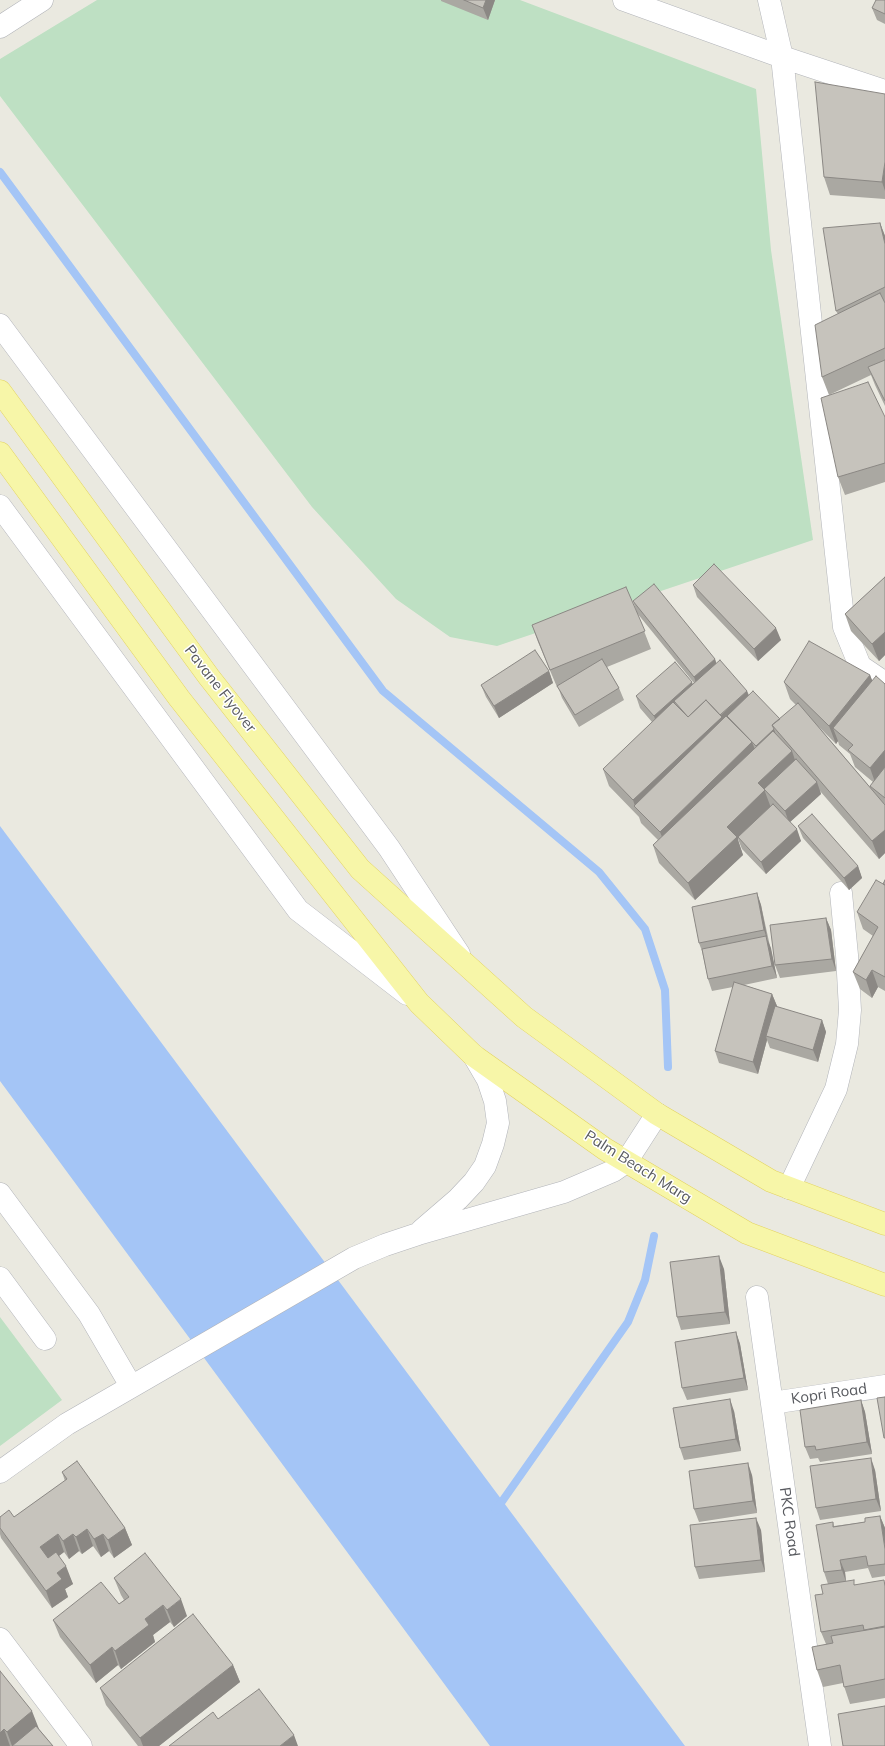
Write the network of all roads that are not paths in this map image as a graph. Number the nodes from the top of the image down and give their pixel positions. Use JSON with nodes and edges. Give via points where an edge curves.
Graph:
{"nodes":[{"id":1,"x":42,"y":0,"type":"edge"},
{"id":2,"x":624,"y":0,"type":"edge"},
{"id":3,"x":769,"y":0,"type":"edge"},
{"id":4,"x":0,"y":26,"type":"edge"},
{"id":5,"x":782,"y":57,"type":"junction"},
{"id":6,"x":885,"y":91,"type":"edge"},
{"id":7,"x":0,"y":325,"type":"edge"},
{"id":8,"x":0,"y":391,"type":"edge"},
{"id":9,"x":0,"y":453,"type":"edge"},
{"id":10,"x":0,"y":506,"type":"edge"},
{"id":11,"x":885,"y":684,"type":"edge"},
{"id":12,"x":841,"y":893,"type":"dead end"},
{"id":13,"x":466,"y":963,"type":"junction"},
{"id":14,"x":419,"y":1003,"type":"junction"},
{"id":15,"x":474,"y":1056,"type":"junction"},
{"id":16,"x":657,"y":1114,"type":"junction"},
{"id":17,"x":626,"y":1162,"type":"junction"},
{"id":18,"x":790,"y":1188,"type":"junction"},
{"id":19,"x":0,"y":1194,"type":"edge"},
{"id":20,"x":885,"y":1224,"type":"edge"},
{"id":21,"x":418,"y":1234,"type":"junction"},
{"id":22,"x":0,"y":1278,"type":"edge"},
{"id":23,"x":885,"y":1285,"type":"edge"},
{"id":24,"x":757,"y":1297,"type":"dead end"},
{"id":25,"x":46,"y":1339,"type":"dead end"},
{"id":26,"x":140,"y":1381,"type":"junction"},
{"id":27,"x":885,"y":1386,"type":"edge"},
{"id":28,"x":772,"y":1403,"type":"junction"},
{"id":29,"x":0,"y":1472,"type":"edge"},
{"id":30,"x":0,"y":1639,"type":"edge"},
{"id":31,"x":81,"y":1746,"type":"edge"},
{"id":32,"x":820,"y":1746,"type":"edge"}],
"edges":[{"from":1,"to":4,"type":"street"},
{"from":2,"to":5,"type":"street"},
{"from":3,"to":5,"type":"street"},
{"from":5,"to":6,"type":"street"},
{"from":5,"to":11,"type":"street","via":[[844,627],[860,666]]},
{"from":7,"to":13,"type":"street","via":[[389,848]]},
{"from":8,"to":13,"type":"main road","name":"Pavane Flyover","via":[[209,677],[360,868]]},
{"from":9,"to":14,"type":"main road","via":[[179,698]]},
{"from":10,"to":14,"type":"street","via":[[298,910]]},
{"from":12,"to":18,"type":"street","via":[[848,955],[850,1010],[847,1044],[836,1089]]},
{"from":13,"to":16,"type":"main road","via":[[524,1017]]},
{"from":14,"to":15,"type":"main road","name":"Palm Beach Marg"},
{"from":15,"to":17,"type":"main road","name":"Palm Beach Marg"},
{"from":15,"to":21,"type":"street","via":[[488,1080],[495,1101],[498,1123],[493,1144],[485,1166],[474,1182]]},
{"from":16,"to":17,"type":"street"},
{"from":16,"to":18,"type":"main road","via":[[771,1181]]},
{"from":17,"to":21,"type":"street","via":[[613,1171],[564,1192]]},
{"from":17,"to":23,"type":"main road","name":"Palm Beach Marg","via":[[747,1233]]},
{"from":18,"to":20,"type":"main road"},
{"from":19,"to":26,"type":"street"},
{"from":21,"to":26,"type":"street","via":[[354,1258]]},
{"from":22,"to":25,"type":"street"},
{"from":24,"to":28,"type":"street","name":"PKC Road"},
{"from":26,"to":29,"type":"street","via":[[67,1424]]},
{"from":27,"to":28,"type":"street","name":"Kopri Road"},
{"from":28,"to":32,"type":"street","name":"PKC Road"},
{"from":30,"to":31,"type":"street"}]}
